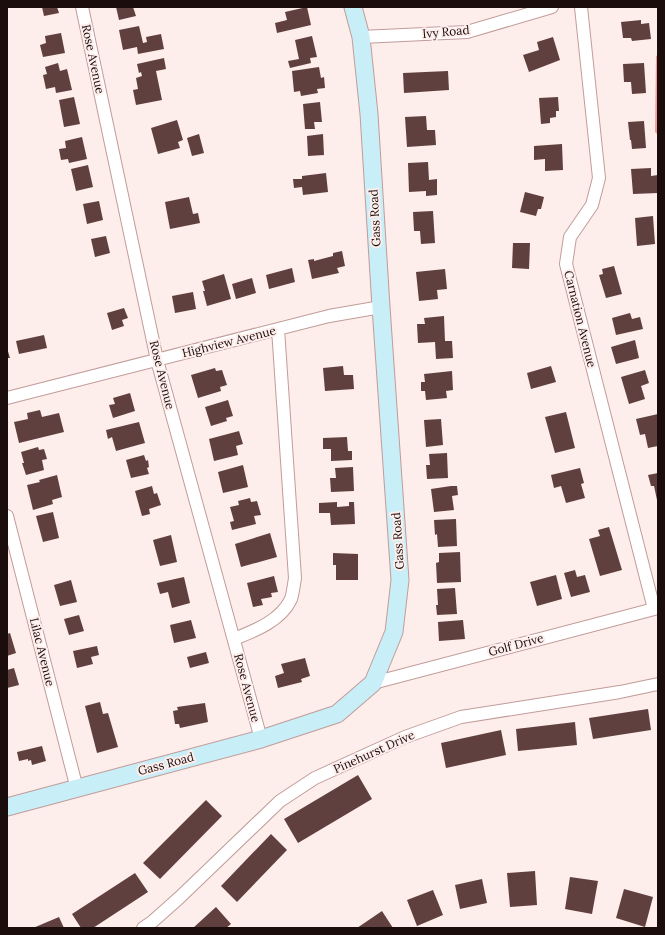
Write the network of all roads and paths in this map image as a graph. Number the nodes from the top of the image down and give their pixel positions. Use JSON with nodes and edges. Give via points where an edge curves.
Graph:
{"nodes":[{"id":1,"x":82,"y":7,"type":"edge"},
{"id":2,"x":353,"y":7,"type":"edge"},
{"id":3,"x":552,"y":7,"type":"edge"},
{"id":4,"x":581,"y":7,"type":"edge"},
{"id":5,"x":361,"y":37,"type":"junction"},
{"id":6,"x":381,"y":307,"type":"junction"},
{"id":7,"x":278,"y":330,"type":"junction"},
{"id":8,"x":157,"y":360,"type":"junction"},
{"id":9,"x":7,"y":398,"type":"edge"},
{"id":10,"x":7,"y":516,"type":"edge"},
{"id":11,"x":656,"y":608,"type":"edge"},
{"id":12,"x":234,"y":639,"type":"junction"},
{"id":13,"x":373,"y":683,"type":"junction"},
{"id":14,"x":658,"y":684,"type":"edge"},
{"id":15,"x":261,"y":739,"type":"junction"},
{"id":16,"x":77,"y":789,"type":"junction"},
{"id":17,"x":7,"y":807,"type":"edge"},
{"id":18,"x":143,"y":928,"type":"edge"}],
"edges":[{"from":1,"to":8,"type":"street","name":"Rose Avenue"},
{"from":2,"to":5,"type":"street","name":"Gass Road"},
{"from":3,"to":5,"type":"street","name":"Ivy Road","via":[[467,32]]},
{"from":4,"to":11,"type":"street","name":"Carnation Avenue","via":[[599,178],[592,205],[570,237],[566,264]]},
{"from":5,"to":6,"type":"street","name":"Gass Road","via":[[369,114]]},
{"from":6,"to":7,"type":"street","name":"Highview Avenue","via":[[329,316]]},
{"from":6,"to":13,"type":"street","name":"Gass Road","via":[[400,580],[394,632]]},
{"from":7,"to":8,"type":"street","name":"Highview Avenue"},
{"from":7,"to":12,"type":"street","via":[[295,578],[291,599],[280,614],[259,629]]},
{"from":8,"to":9,"type":"street","name":"Highview Avenue"},
{"from":8,"to":12,"type":"street","name":"Rose Avenue"},
{"from":10,"to":16,"type":"street","name":"Lilac Avenue"},
{"from":11,"to":13,"type":"street","name":"Golf Drive"},
{"from":12,"to":15,"type":"street","name":"Rose Avenue"},
{"from":13,"to":15,"type":"street","name":"Gass Road","via":[[337,714]]},
{"from":14,"to":18,"type":"street","name":"Pinehurst Drive","via":[[461,717],[405,737],[315,778],[280,801]]},
{"from":15,"to":16,"type":"street","name":"Gass Road"},
{"from":16,"to":17,"type":"street","name":"Gass Road"}]}
